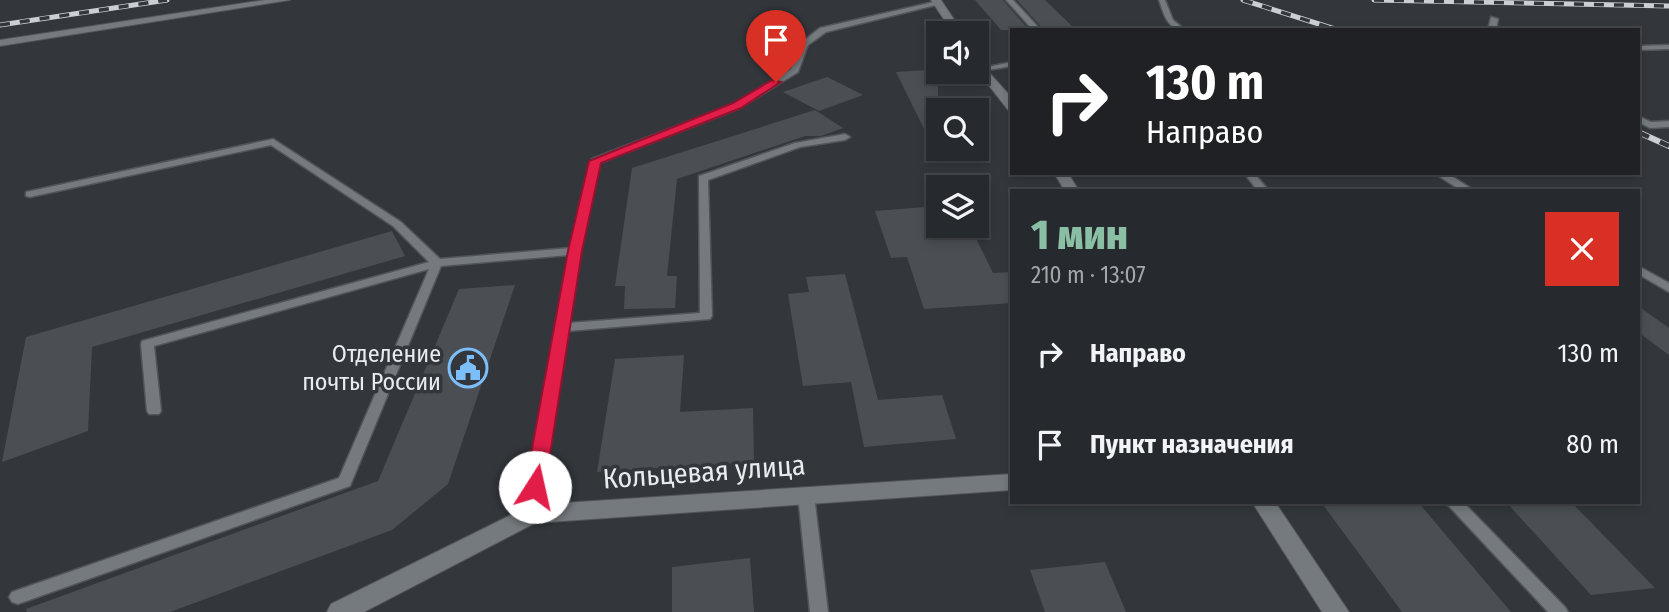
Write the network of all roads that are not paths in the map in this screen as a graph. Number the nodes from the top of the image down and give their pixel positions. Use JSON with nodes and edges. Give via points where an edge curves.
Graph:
{"nodes":[{"id":1,"x":285,"y":0,"type":"edge"},
{"id":2,"x":1009,"y":0,"type":"edge"},
{"id":3,"x":1162,"y":0,"type":"edge"},
{"id":4,"x":937,"y":1,"type":"edge"},
{"id":5,"x":1494,"y":19,"type":"dead end"},
{"id":6,"x":950,"y":21,"type":"edge"},
{"id":7,"x":1035,"y":28,"type":"edge"},
{"id":8,"x":1178,"y":28,"type":"edge"},
{"id":9,"x":1492,"y":28,"type":"edge"},
{"id":10,"x":0,"y":43,"type":"edge"},
{"id":11,"x":1669,"y":47,"type":"edge"},
{"id":12,"x":1640,"y":48,"type":"edge"},
{"id":13,"x":1010,"y":64,"type":"edge"},
{"id":14,"x":989,"y":65,"type":"edge"},
{"id":15,"x":989,"y":78,"type":"edge"},
{"id":16,"x":1010,"y":104,"type":"edge"},
{"id":17,"x":1640,"y":120,"type":"edge"},
{"id":18,"x":1669,"y":124,"type":"edge"},
{"id":19,"x":845,"y":137,"type":"dead end"},
{"id":20,"x":1252,"y":175,"type":"edge"},
{"id":21,"x":1442,"y":175,"type":"edge"},
{"id":22,"x":1262,"y":189,"type":"edge"},
{"id":23,"x":1467,"y":189,"type":"edge"},
{"id":24,"x":30,"y":194,"type":"dead end"},
{"id":25,"x":575,"y":251,"type":"junction"},
{"id":26,"x":437,"y":262,"type":"junction"},
{"id":27,"x":1640,"y":270,"type":"edge"},
{"id":28,"x":1669,"y":288,"type":"edge"},
{"id":29,"x":562,"y":328,"type":"junction"},
{"id":30,"x":154,"y":411,"type":"dead end"},
{"id":31,"x":1010,"y":482,"type":"edge"},
{"id":32,"x":806,"y":495,"type":"junction"},
{"id":33,"x":1264,"y":504,"type":"edge"},
{"id":34,"x":1455,"y":504,"type":"edge"},
{"id":35,"x":531,"y":514,"type":"junction"},
{"id":36,"x":18,"y":597,"type":"dead end"},
{"id":37,"x":340,"y":612,"type":"edge"},
{"id":38,"x":819,"y":612,"type":"edge"},
{"id":39,"x":1336,"y":612,"type":"edge"},
{"id":40,"x":1559,"y":612,"type":"edge"}],
"edges":[{"from":1,"to":10,"type":"street"},
{"from":2,"to":7,"type":"lane"},
{"from":3,"to":8,"type":"lane","via":[[1170,22]]},
{"from":4,"to":6,"type":"street"},
{"from":4,"to":25,"type":"lane","via":[[823,30],[805,44],[795,70],[737,106],[595,161]]},
{"from":5,"to":9,"type":"lane"},
{"from":11,"to":12,"type":"lane"},
{"from":13,"to":14,"type":"lane"},
{"from":15,"to":16,"type":"street"},
{"from":17,"to":18,"type":"lane","via":[[1650,125]]},
{"from":19,"to":29,"type":"lane","via":[[798,145],[702,178],[706,316]]},
{"from":20,"to":22,"type":"lane"},
{"from":21,"to":23,"type":"lane"},
{"from":24,"to":26,"type":"lane","via":[[273,142],[397,224]]},
{"from":25,"to":26,"type":"lane"},
{"from":25,"to":29,"type":"lane"},
{"from":26,"to":30,"type":"lane","via":[[147,344]]},
{"from":26,"to":36,"type":"lane","via":[[345,482]]},
{"from":27,"to":28,"type":"lane"},
{"from":29,"to":35,"type":"lane"},
{"from":31,"to":32,"type":"street","name":"Кольцевая улица"},
{"from":32,"to":35,"type":"street","name":"Кольцевая улица"},
{"from":32,"to":38,"type":"lane"},
{"from":33,"to":39,"type":"street"},
{"from":34,"to":40,"type":"lane"},
{"from":35,"to":37,"type":"street","name":"Кольцевая улица"}]}
